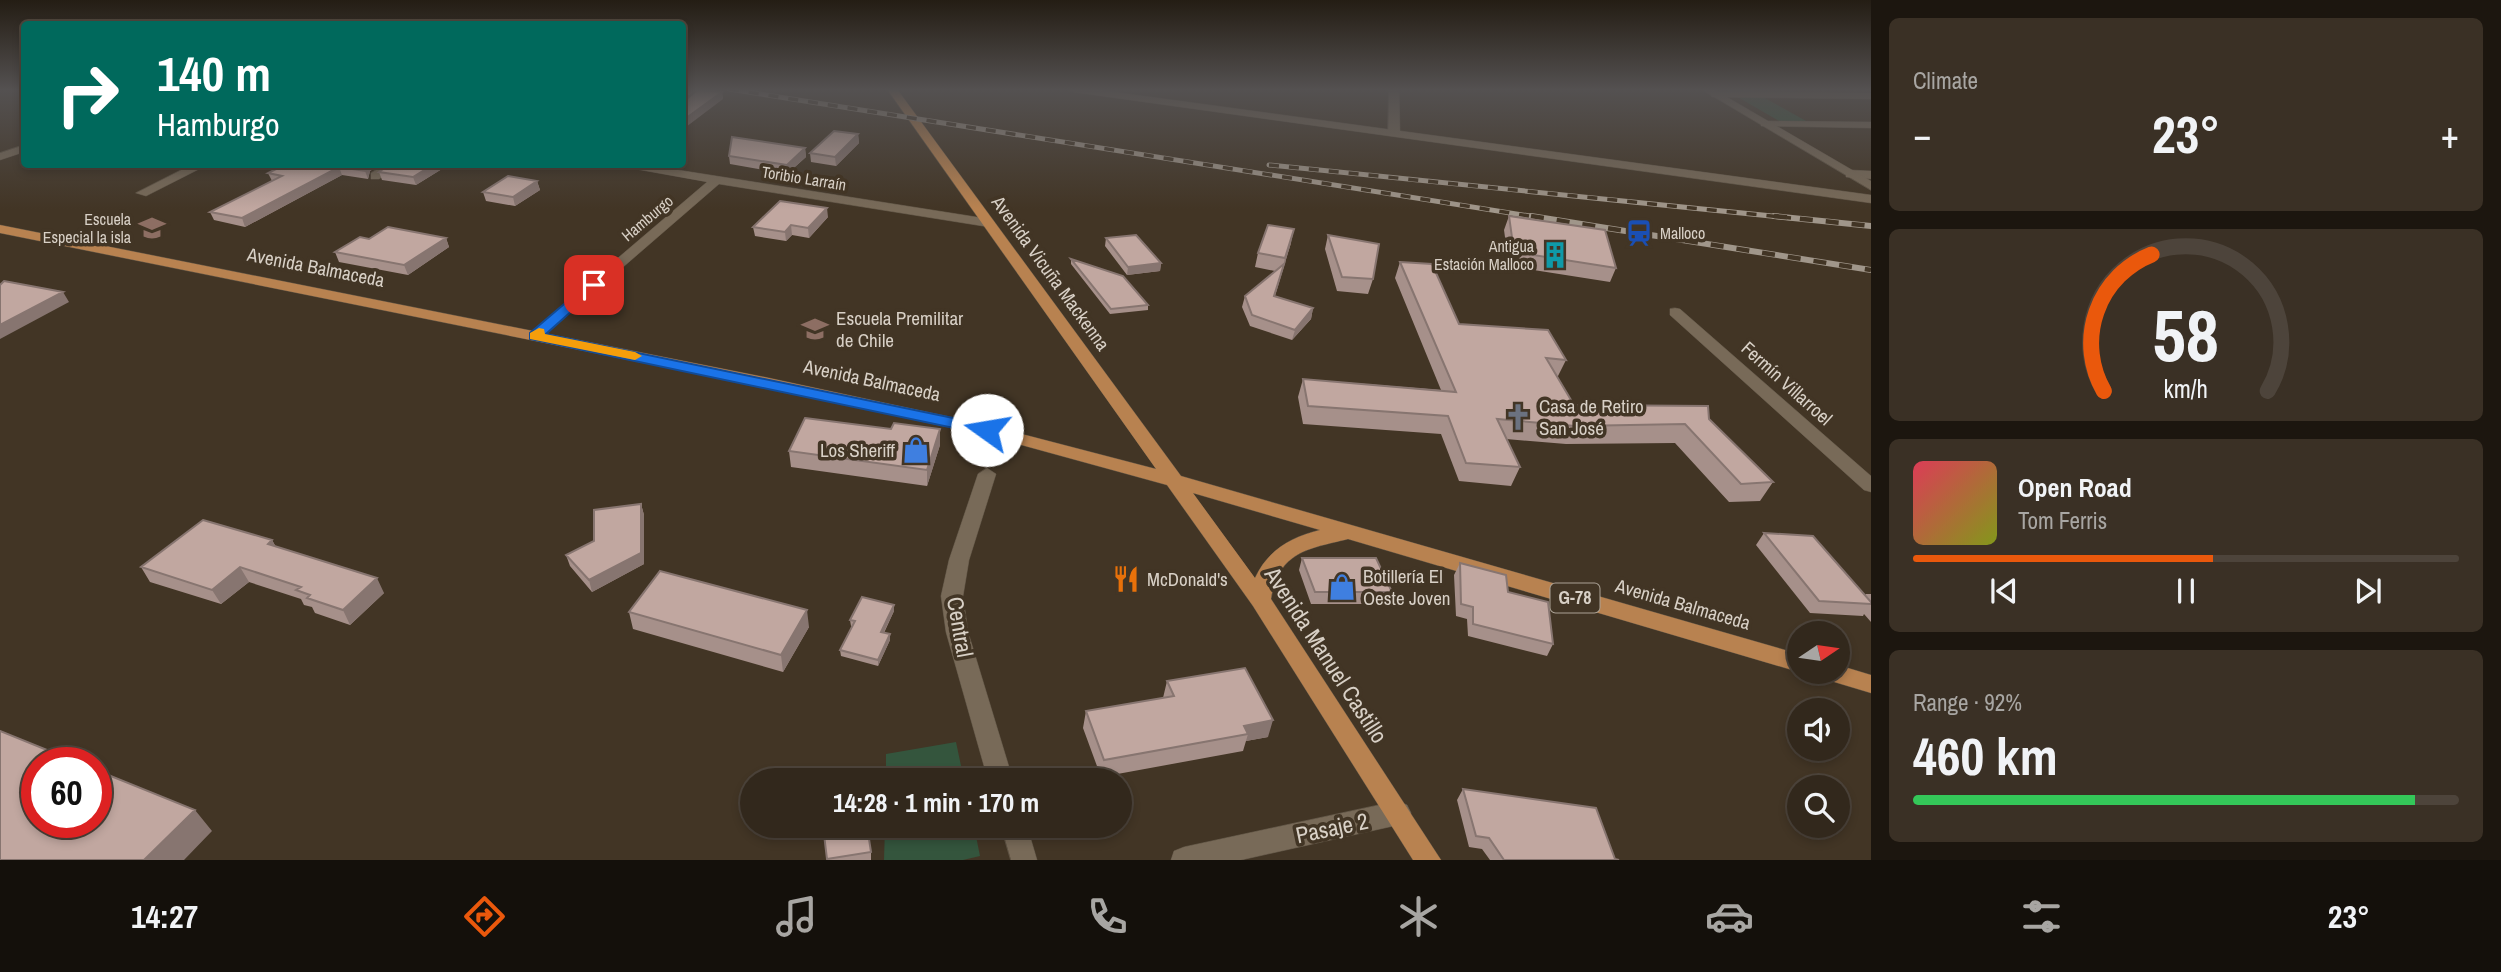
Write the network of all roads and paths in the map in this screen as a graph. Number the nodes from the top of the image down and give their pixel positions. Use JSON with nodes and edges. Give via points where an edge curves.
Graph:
{"nodes":[{"id":1,"x":921,"y":129,"type":"edge"},
{"id":2,"x":1359,"y":129,"type":"edge"},
{"id":3,"x":1394,"y":129,"type":"edge"},
{"id":4,"x":1774,"y":129,"type":"edge"},
{"id":5,"x":1394,"y":134,"type":"junction"},
{"id":6,"x":21,"y":149,"type":"edge"},
{"id":7,"x":0,"y":157,"type":"edge"},
{"id":8,"x":195,"y":168,"type":"edge"},
{"id":9,"x":388,"y":168,"type":"edge"},
{"id":10,"x":640,"y":168,"type":"edge"},
{"id":11,"x":1850,"y":174,"type":"junction"},
{"id":12,"x":1871,"y":175,"type":"edge"},
{"id":13,"x":374,"y":176,"type":"dead end"},
{"id":14,"x":717,"y":180,"type":"junction"},
{"id":15,"x":1871,"y":187,"type":"edge"},
{"id":16,"x":142,"y":193,"type":"dead end"},
{"id":17,"x":1871,"y":199,"type":"edge"},
{"id":18,"x":989,"y":223,"type":"junction"},
{"id":19,"x":0,"y":229,"type":"edge"},
{"id":20,"x":1675,"y":312,"type":"dead end"},
{"id":21,"x":535,"y":336,"type":"junction"},
{"id":22,"x":986,"y":474,"type":"dead end"},
{"id":23,"x":1176,"y":481,"type":"junction"},
{"id":24,"x":1871,"y":486,"type":"edge"},
{"id":25,"x":1350,"y":532,"type":"junction"},
{"id":26,"x":1260,"y":600,"type":"junction"},
{"id":27,"x":1787,"y":659,"type":"edge"},
{"id":28,"x":1850,"y":678,"type":"edge"},
{"id":29,"x":1871,"y":684,"type":"edge"},
{"id":30,"x":997,"y":768,"type":"edge"},
{"id":31,"x":1398,"y":813,"type":"junction"},
{"id":32,"x":1018,"y":838,"type":"edge"},
{"id":33,"x":1024,"y":860,"type":"edge"},
{"id":34,"x":1184,"y":860,"type":"edge"},
{"id":35,"x":1427,"y":860,"type":"edge"}],
"edges":[{"from":1,"to":18,"type":"main road","name":"Avenida Vicuña Mackenna"},
{"from":2,"to":5,"type":"street"},
{"from":3,"to":5,"type":"street"},
{"from":4,"to":11,"type":"street"},
{"from":5,"to":17,"type":"street"},
{"from":6,"to":7,"type":"street"},
{"from":8,"to":16,"type":"street"},
{"from":9,"to":13,"type":"street"},
{"from":10,"to":14,"type":"street","name":"Toribio Larraín"},
{"from":11,"to":12,"type":"street"},
{"from":11,"to":15,"type":"street"},
{"from":14,"to":18,"type":"street","name":"Toribio Larraín"},
{"from":14,"to":21,"type":"street","name":"Hamburgo"},
{"from":18,"to":23,"type":"main road","name":"Avenida Vicuña Mackenna"},
{"from":19,"to":21,"type":"main road","name":"Avenida Balmaceda","number":"G-78"},
{"from":20,"to":24,"type":"street","name":"Fermín Villarroel"},
{"from":21,"to":23,"type":"main road","name":"Avenida Balmaceda","number":"G-78","via":[[987,430]]},
{"from":22,"to":30,"type":"street","name":"Central","via":[[952,596],[957,632]]},
{"from":23,"to":25,"type":"main road","name":"Avenida Balmaceda","number":"G-78"},
{"from":23,"to":26,"type":"main road","name":"Avenida Manuel Castillo"},
{"from":25,"to":26,"type":"main road","via":[[1312,538],[1282,554],[1266,574]]},
{"from":25,"to":27,"type":"main road","name":"Avenida Balmaceda","number":"G-78"},
{"from":26,"to":31,"type":"main road","name":"Avenida Manuel Castillo"},
{"from":28,"to":29,"type":"main road"},
{"from":31,"to":34,"type":"street","name":"Pasaje 2"},
{"from":31,"to":35,"type":"main road","name":"Avenida Manuel Castillo"},
{"from":32,"to":33,"type":"street"}]}
